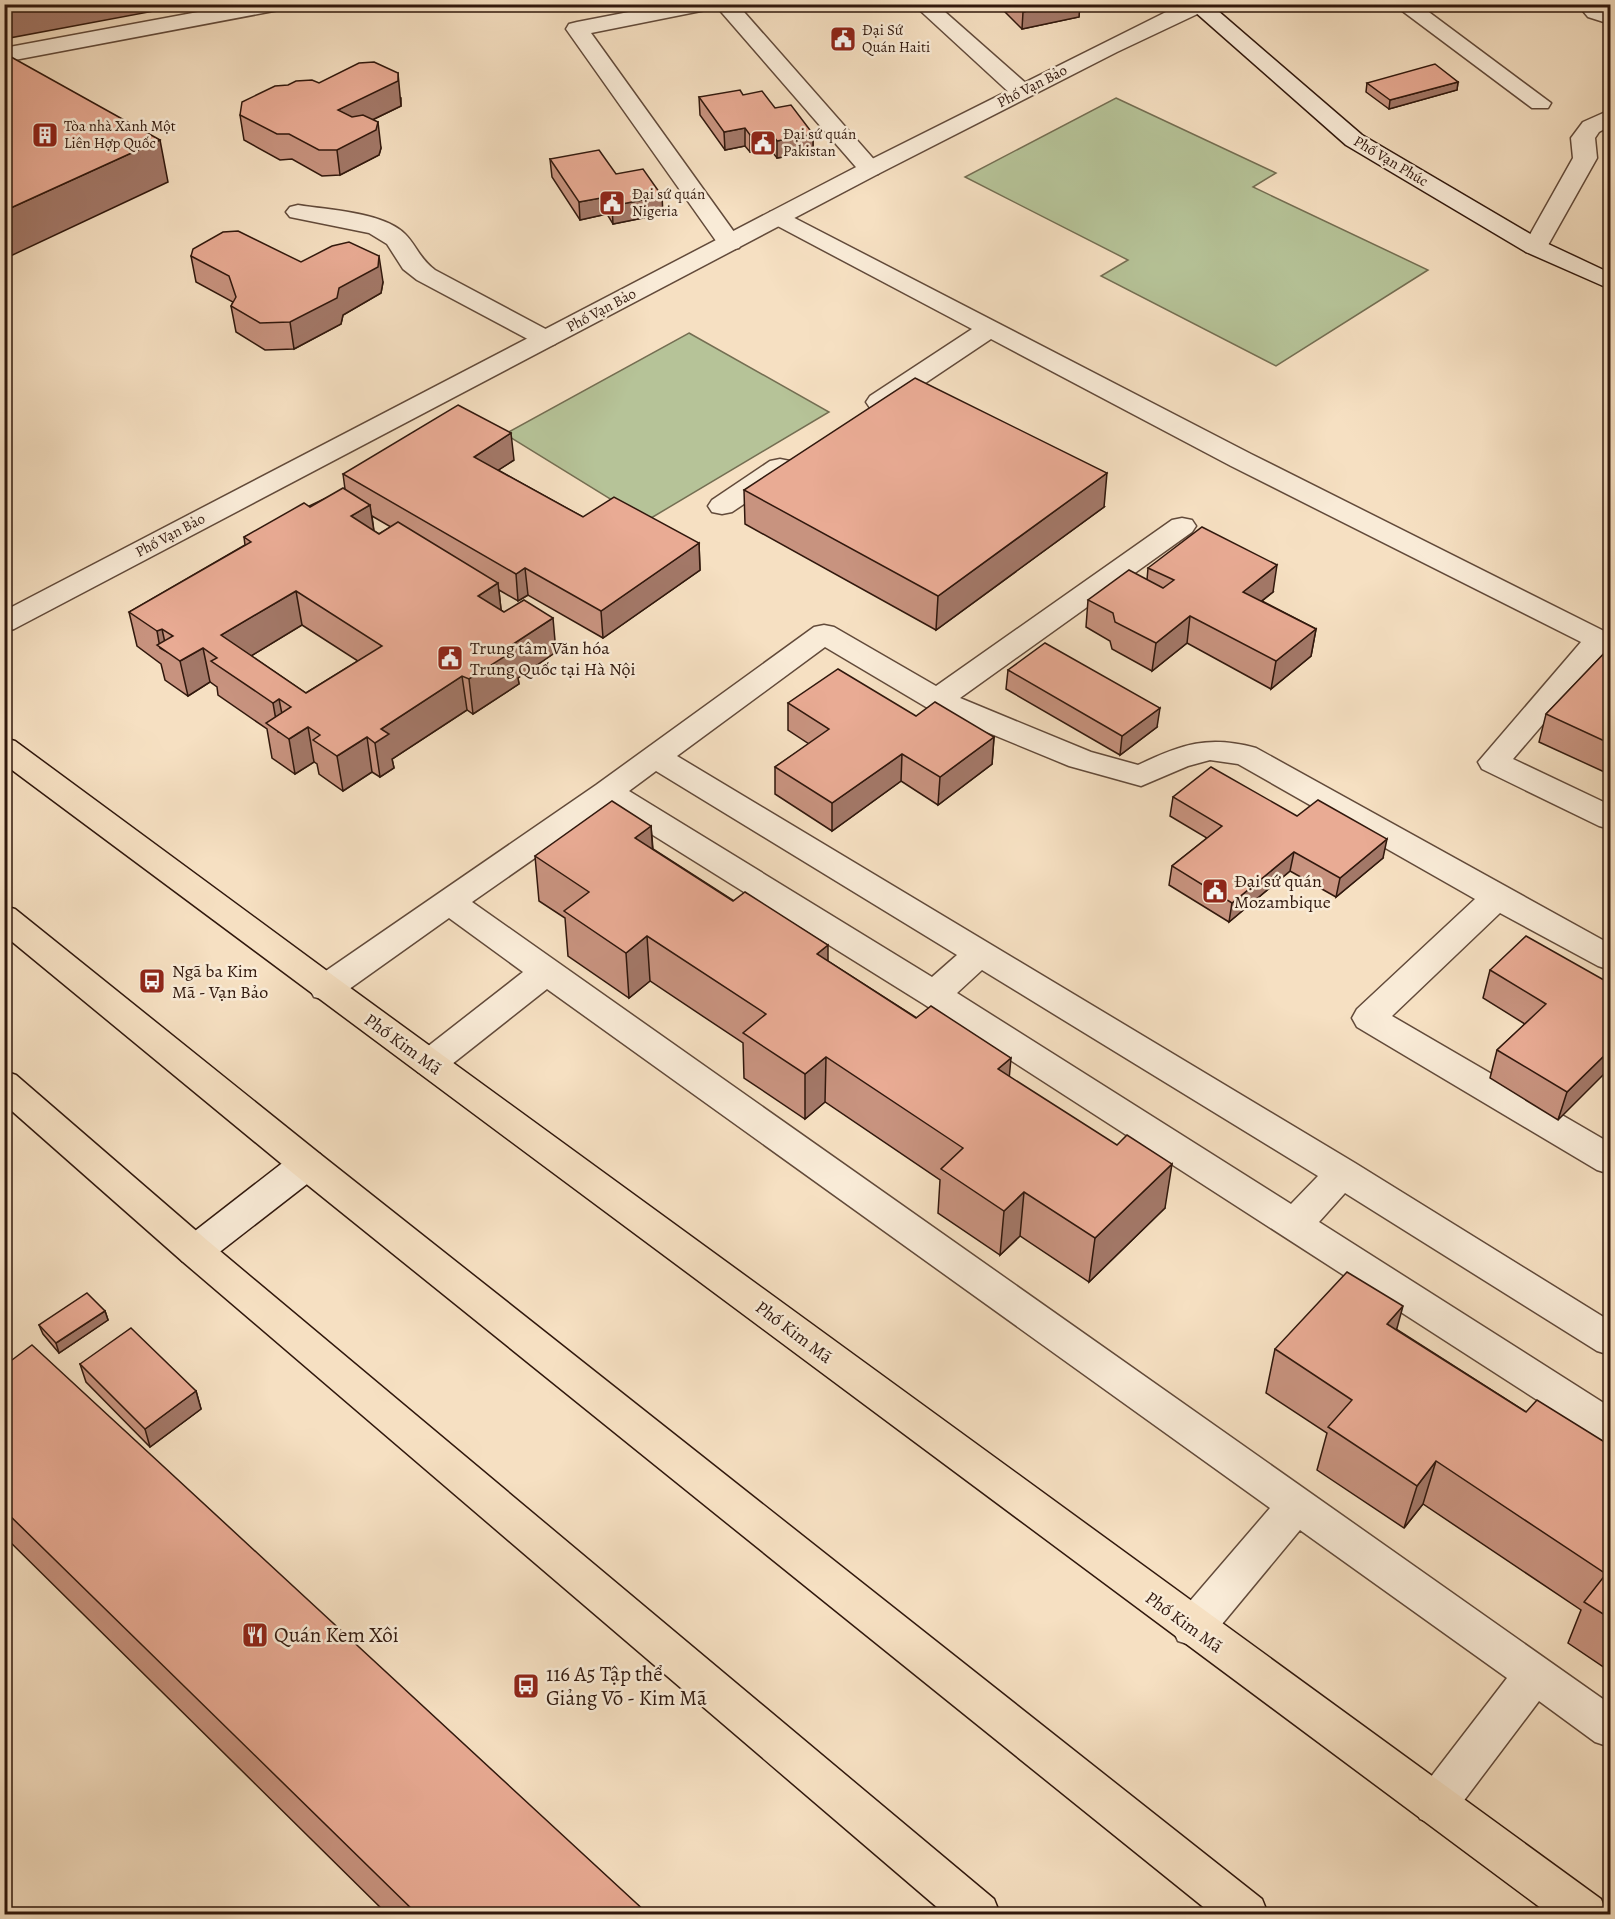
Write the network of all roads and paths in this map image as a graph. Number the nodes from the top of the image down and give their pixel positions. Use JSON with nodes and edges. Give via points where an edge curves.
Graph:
{"nodes":[{"id":1,"x":279,"y":4,"type":"edge"},
{"id":2,"x":706,"y":4,"type":"edge"},
{"id":3,"x":725,"y":4,"type":"edge"},
{"id":4,"x":923,"y":4,"type":"edge"},
{"id":5,"x":1403,"y":4,"type":"edge"},
{"id":6,"x":1198,"y":5,"type":"edge"},
{"id":7,"x":226,"y":9,"type":"edge"},
{"id":8,"x":4,"y":56,"type":"edge"},
{"id":9,"x":1021,"y":91,"type":"junction"},
{"id":10,"x":1540,"y":103,"type":"dead end"},
{"id":11,"x":1611,"y":117,"type":"edge"},
{"id":12,"x":870,"y":169,"type":"junction"},
{"id":13,"x":298,"y":212,"type":"dead end"},
{"id":14,"x":779,"y":217,"type":"junction"},
{"id":15,"x":730,"y":243,"type":"junction"},
{"id":16,"x":1535,"y":247,"type":"junction"},
{"id":17,"x":1611,"y":282,"type":"edge"},
{"id":18,"x":989,"y":329,"type":"junction"},
{"id":19,"x":546,"y":339,"type":"junction"},
{"id":20,"x":861,"y":414,"type":"edge"},
{"id":21,"x":801,"y":453,"type":"edge"},
{"id":22,"x":722,"y":506,"type":"dead end"},
{"id":23,"x":1182,"y":526,"type":"dead end"},
{"id":24,"x":4,"y":623,"type":"edge"},
{"id":25,"x":1605,"y":643,"type":"edge"},
{"id":26,"x":937,"y":700,"type":"junction"},
{"id":27,"x":4,"y":748,"type":"edge"},
{"id":28,"x":656,"y":757,"type":"junction"},
{"id":29,"x":607,"y":792,"type":"junction"},
{"id":30,"x":1611,"y":818,"type":"edge"},
{"id":31,"x":1497,"y":897,"type":"junction"},
{"id":32,"x":448,"y":902,"type":"junction"},
{"id":33,"x":4,"y":917,"type":"edge"},
{"id":34,"x":980,"y":953,"type":"junction"},
{"id":35,"x":1611,"y":958,"type":"edge"},
{"id":36,"x":547,"y":971,"type":"junction"},
{"id":37,"x":326,"y":988,"type":"junction"},
{"id":38,"x":934,"y":994,"type":"junction"},
{"id":39,"x":430,"y":1063,"type":"junction"},
{"id":40,"x":4,"y":1084,"type":"edge"},
{"id":41,"x":1611,"y":1160,"type":"edge"},
{"id":42,"x":308,"y":1164,"type":"junction"},
{"id":43,"x":1342,"y":1173,"type":"junction"},
{"id":44,"x":1294,"y":1225,"type":"junction"},
{"id":45,"x":195,"y":1251,"type":"junction"},
{"id":46,"x":1611,"y":1340,"type":"edge"},
{"id":47,"x":1611,"y":1427,"type":"edge"},
{"id":48,"x":1297,"y":1504,"type":"junction"},
{"id":49,"x":1193,"y":1628,"type":"junction"},
{"id":50,"x":1534,"y":1674,"type":"junction"},
{"id":51,"x":1611,"y":1728,"type":"edge"},
{"id":52,"x":1435,"y":1805,"type":"junction"},
{"id":53,"x":978,"y":1914,"type":"edge"},
{"id":54,"x":1246,"y":1914,"type":"edge"},
{"id":55,"x":1585,"y":1914,"type":"edge"}],
"edges":[{"from":1,"to":7,"type":"street"},
{"from":2,"to":15,"type":"street","via":[[577,29]]},
{"from":3,"to":12,"type":"street"},
{"from":4,"to":9,"type":"street"},
{"from":5,"to":10,"type":"street"},
{"from":6,"to":9,"type":"street","name":"Phố Vạn Bảo"},
{"from":6,"to":16,"type":"street","name":"Phố Vạn Phúc","via":[[1354,140]]},
{"from":7,"to":8,"type":"street"},
{"from":9,"to":12,"type":"street","name":"Phố Vạn Bảo"},
{"from":11,"to":16,"type":"street","via":[[1591,128],[1583,138],[1593,161]]},
{"from":12,"to":14,"type":"street","name":"Phố Vạn Bảo"},
{"from":13,"to":19,"type":"street","via":[[378,228],[396,239],[412,264],[426,275]]},
{"from":14,"to":15,"type":"street","name":"Phố Vạn Bảo"},
{"from":14,"to":18,"type":"street"},
{"from":15,"to":19,"type":"street","name":"Phố Vạn Bảo"},
{"from":16,"to":17,"type":"street","name":"Phố Vạn Phúc"},
{"from":18,"to":20,"type":"street"},
{"from":18,"to":25,"type":"street"},
{"from":19,"to":24,"type":"street","name":"Phố Vạn Bảo"},
{"from":21,"to":22,"type":"street"},
{"from":23,"to":26,"type":"street"},
{"from":25,"to":30,"type":"street","via":[[1493,762]]},
{"from":26,"to":28,"type":"street","via":[[824,634]]},
{"from":26,"to":31,"type":"street","via":[[1080,759],[1141,776],[1177,759],[1210,750],[1245,755]]},
{"from":27,"to":37,"type":"main road","name":"Phố Kim Mã"},
{"from":28,"to":29,"type":"street"},
{"from":28,"to":34,"type":"street"},
{"from":29,"to":32,"type":"street"},
{"from":29,"to":38,"type":"street"},
{"from":31,"to":35,"type":"street"},
{"from":31,"to":41,"type":"street","via":[[1369,1018]]},
{"from":32,"to":36,"type":"street"},
{"from":32,"to":37,"type":"street"},
{"from":33,"to":42,"type":"main road"},
{"from":34,"to":38,"type":"street"},
{"from":34,"to":43,"type":"street"},
{"from":36,"to":39,"type":"street"},
{"from":36,"to":48,"type":"street"},
{"from":37,"to":39,"type":"main road","name":"Phố Kim Mã"},
{"from":38,"to":44,"type":"street"},
{"from":39,"to":49,"type":"main road","name":"Phố Kim Mã"},
{"from":40,"to":45,"type":"main road"},
{"from":42,"to":45,"type":"street"},
{"from":42,"to":54,"type":"main road"},
{"from":43,"to":44,"type":"street"},
{"from":43,"to":46,"type":"street"},
{"from":44,"to":47,"type":"street"},
{"from":45,"to":53,"type":"main road"},
{"from":48,"to":49,"type":"street"},
{"from":48,"to":50,"type":"street"},
{"from":49,"to":52,"type":"main road","name":"Phố Kim Mã"},
{"from":50,"to":51,"type":"street"},
{"from":50,"to":52,"type":"street"},
{"from":52,"to":55,"type":"main road","name":"Phố Kim Mã"}]}
